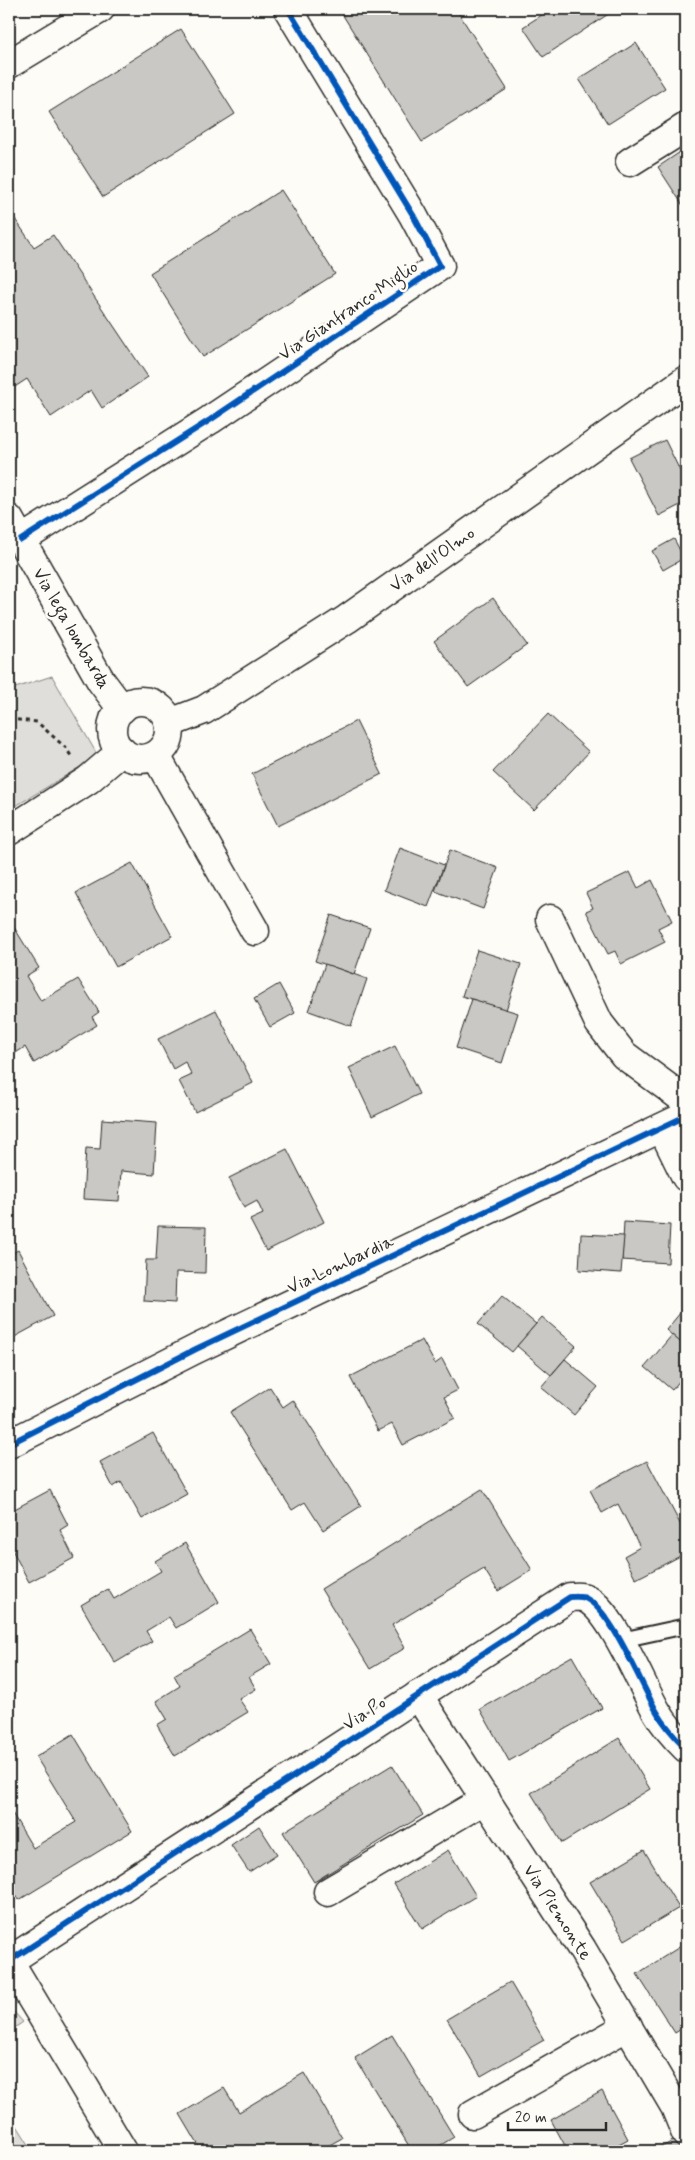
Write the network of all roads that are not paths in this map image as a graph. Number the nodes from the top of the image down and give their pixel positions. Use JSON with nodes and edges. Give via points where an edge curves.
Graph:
{"nodes":[{"id":1,"x":100,"y":9,"type":"edge"},
{"id":2,"x":288,"y":9,"type":"edge"},
{"id":3,"x":9,"y":64,"type":"edge"},
{"id":4,"x":686,"y":127,"type":"edge"},
{"id":5,"x":630,"y":162,"type":"dead end"},
{"id":6,"x":686,"y":380,"type":"edge"},
{"id":7,"x":15,"y":530,"type":"edge"},
{"id":8,"x":122,"y":709,"type":"junction"},
{"id":9,"x":170,"y":723,"type":"junction"},
{"id":10,"x":122,"y":752,"type":"junction"},
{"id":11,"x":156,"y":756,"type":"junction"},
{"id":12,"x":9,"y":831,"type":"edge"},
{"id":13,"x":550,"y":919,"type":"dead end"},
{"id":14,"x":255,"y":931,"type":"dead end"},
{"id":15,"x":686,"y":1101,"type":"edge"},
{"id":16,"x":686,"y":1116,"type":"edge"},
{"id":17,"x":662,"y":1128,"type":"junction"},
{"id":18,"x":686,"y":1176,"type":"edge"},
{"id":19,"x":9,"y":1444,"type":"edge"},
{"id":20,"x":686,"y":1626,"type":"edge"},
{"id":21,"x":621,"y":1640,"type":"junction"},
{"id":22,"x":418,"y":1696,"type":"junction"},
{"id":23,"x":686,"y":1748,"type":"edge"},
{"id":24,"x":486,"y":1799,"type":"junction"},
{"id":25,"x":328,"y":1892,"type":"dead end"},
{"id":26,"x":9,"y":1961,"type":"edge"},
{"id":27,"x":628,"y":2026,"type":"junction"},
{"id":28,"x":473,"y":2114,"type":"dead end"},
{"id":29,"x":686,"y":2134,"type":"edge"},
{"id":30,"x":123,"y":2151,"type":"edge"}],
"edges":[{"from":1,"to":3,"type":"street"},
{"from":2,"to":7,"type":"street","name":"Via Gianfranco Miglio","via":[[413,215],[440,266],[210,420]]},
{"from":4,"to":5,"type":"street"},
{"from":6,"to":9,"type":"street","name":"Via dell'Olmo","via":[[347,619],[204,710]]},
{"from":7,"to":8,"type":"street","name":"Via lega lombarda","via":[[101,681]]},
{"from":8,"to":9,"type":"street","via":[[140,701],[150,702]]},
{"from":8,"to":10,"type":"street","via":[[116,716],[113,735]]},
{"from":9,"to":11,"type":"street","via":[[168,742]]},
{"from":10,"to":11,"type":"street","via":[[138,759]]},
{"from":10,"to":12,"type":"street","via":[[88,780]]},
{"from":11,"to":14,"type":"street"},
{"from":13,"to":15,"type":"street","via":[[599,1023],[624,1055]]},
{"from":16,"to":17,"type":"street","name":"Via Lombardia"},
{"from":17,"to":18,"type":"street"},
{"from":17,"to":19,"type":"street","name":"Via Lombardia","via":[[196,1349]]},
{"from":20,"to":21,"type":"lane"},
{"from":21,"to":22,"type":"street","name":"Via Po","via":[[596,1605],[584,1598],[570,1597]]},
{"from":21,"to":23,"type":"street","name":"Via Po","via":[[657,1712],[668,1730]]},
{"from":22,"to":24,"type":"street","name":"Via Piemonte"},
{"from":22,"to":26,"type":"street","name":"Via Po"},
{"from":24,"to":25,"type":"street"},
{"from":24,"to":27,"type":"street","name":"Via Piemonte"},
{"from":26,"to":30,"type":"street"},
{"from":27,"to":28,"type":"street"},
{"from":27,"to":29,"type":"street","name":"Via Piemonte","via":[[675,2107]]}]}
